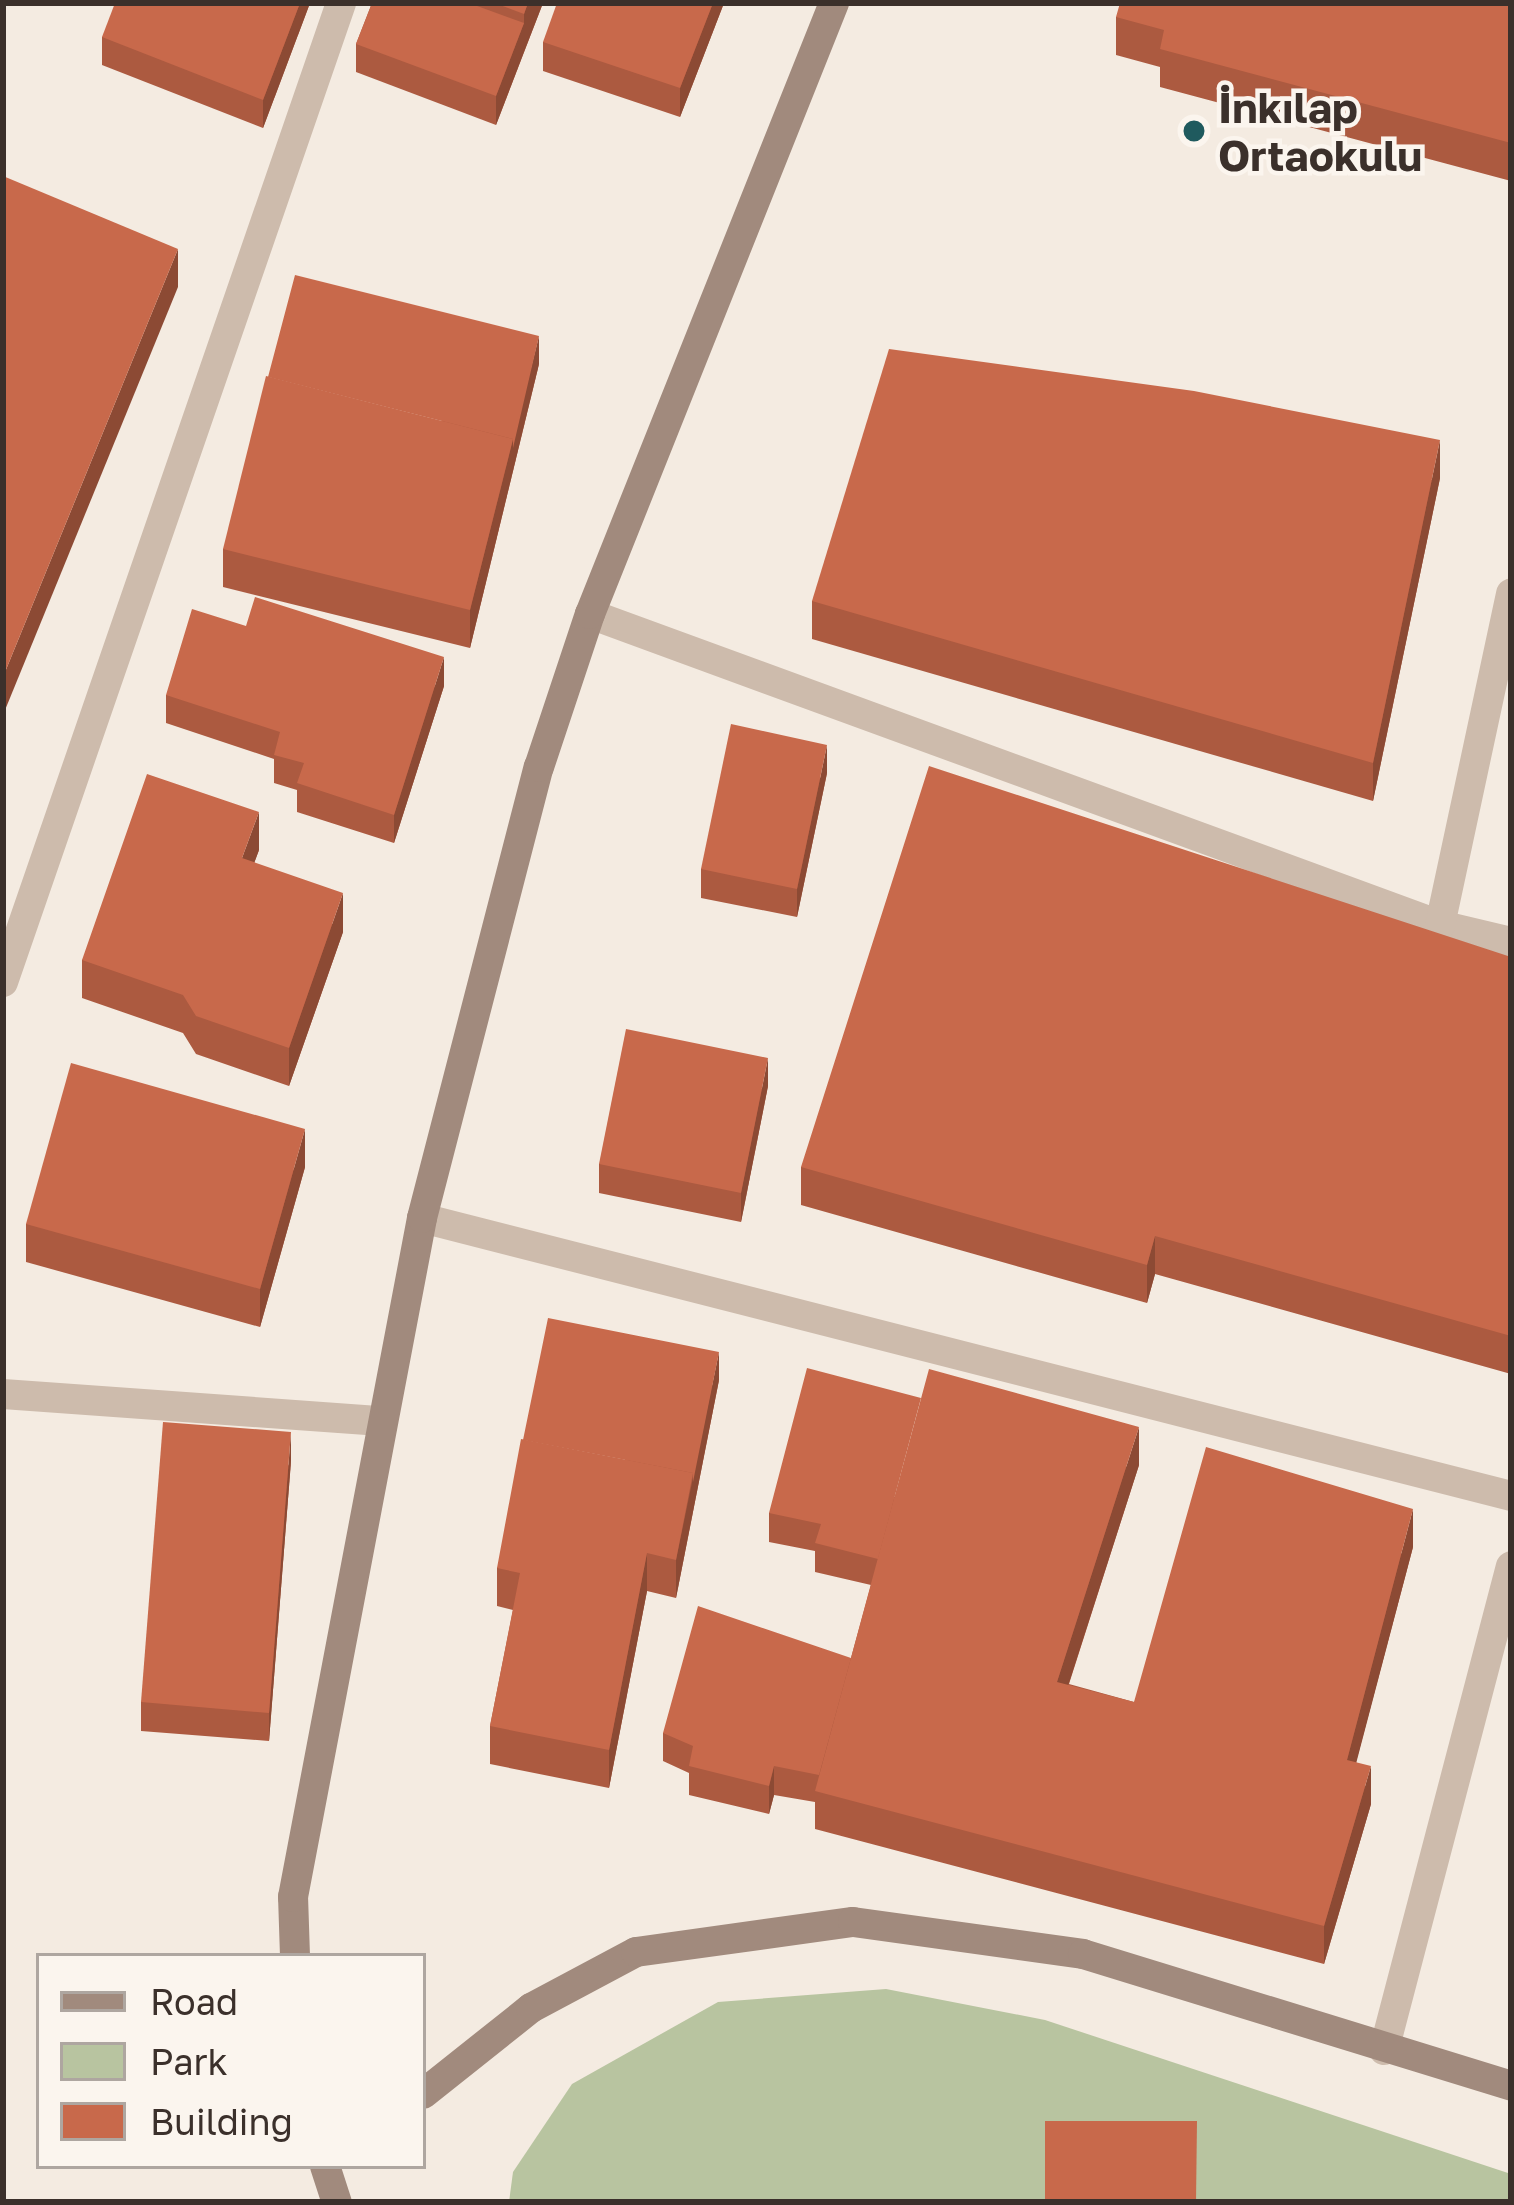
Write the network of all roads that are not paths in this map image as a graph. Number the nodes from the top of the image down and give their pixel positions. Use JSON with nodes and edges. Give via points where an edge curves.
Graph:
{"nodes":[{"id":1,"x":341,"y":3,"type":"edge"},
{"id":2,"x":834,"y":3,"type":"edge"},
{"id":3,"x":1510,"y":600,"type":"edge"},
{"id":4,"x":590,"y":614,"type":"junction"},
{"id":5,"x":1440,"y":925,"type":"junction"},
{"id":6,"x":1511,"y":942,"type":"edge"},
{"id":7,"x":3,"y":982,"type":"edge"},
{"id":8,"x":422,"y":1218,"type":"junction"},
{"id":9,"x":3,"y":1394,"type":"edge"},
{"id":10,"x":381,"y":1421,"type":"junction"},
{"id":11,"x":1511,"y":1496,"type":"edge"},
{"id":12,"x":1511,"y":1566,"type":"edge"},
{"id":13,"x":296,"y":1953,"type":"edge"},
{"id":14,"x":1384,"y":2050,"type":"junction"},
{"id":15,"x":1511,"y":2086,"type":"edge"},
{"id":16,"x":426,"y":2092,"type":"edge"},
{"id":17,"x":328,"y":2169,"type":"edge"},
{"id":18,"x":337,"y":2202,"type":"edge"}],
"edges":[{"from":1,"to":7,"type":"street"},
{"from":2,"to":4,"type":"main road"},
{"from":3,"to":5,"type":"street"},
{"from":4,"to":5,"type":"street"},
{"from":4,"to":8,"type":"main road","via":[[539,767]]},
{"from":5,"to":6,"type":"street"},
{"from":8,"to":10,"type":"main road"},
{"from":8,"to":11,"type":"street"},
{"from":9,"to":10,"type":"street"},
{"from":10,"to":13,"type":"main road","via":[[293,1897]]},
{"from":12,"to":14,"type":"street"},
{"from":14,"to":15,"type":"main road"},
{"from":14,"to":16,"type":"main road","via":[[1083,1954],[853,1922],[636,1952],[531,2008]]},
{"from":17,"to":18,"type":"main road"}]}
